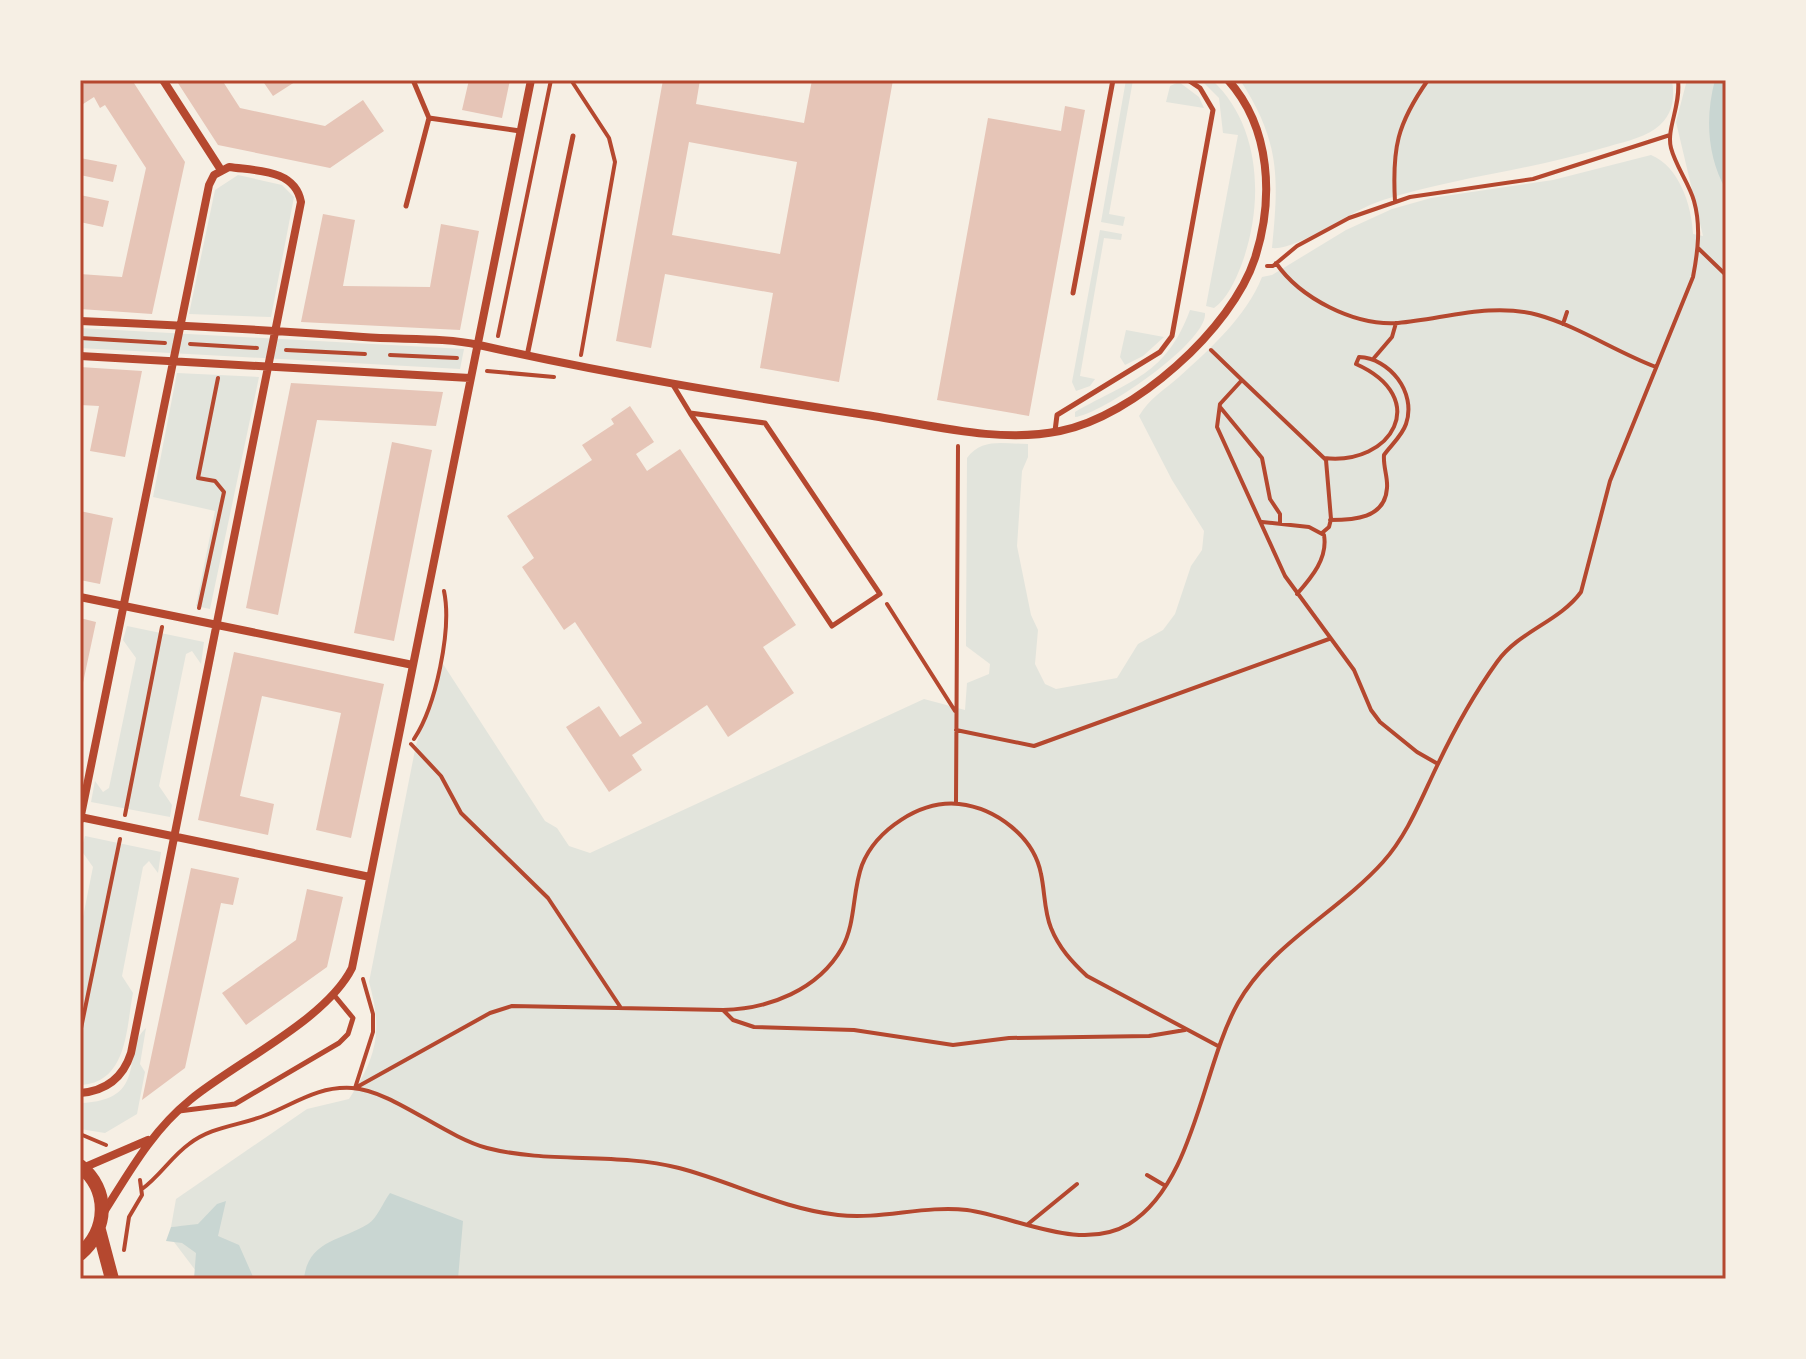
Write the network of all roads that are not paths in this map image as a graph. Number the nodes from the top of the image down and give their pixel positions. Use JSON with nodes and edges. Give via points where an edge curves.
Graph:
{"nodes":[{"id":1,"x":163,"y":80,"type":"edge"},
{"id":2,"x":413,"y":80,"type":"edge"},
{"id":3,"x":531,"y":80,"type":"edge"},
{"id":4,"x":1113,"y":80,"type":"edge"},
{"id":5,"x":1188,"y":80,"type":"edge"},
{"id":6,"x":1228,"y":80,"type":"edge"},
{"id":7,"x":429,"y":118,"type":"junction"},
{"id":8,"x":521,"y":131,"type":"junction"},
{"id":9,"x":573,"y":136,"type":"dead end"},
{"id":10,"x":221,"y":170,"type":"junction"},
{"id":11,"x":406,"y":206,"type":"dead end"},
{"id":12,"x":1073,"y":293,"type":"dead end"},
{"id":13,"x":80,"y":321,"type":"edge"},
{"id":14,"x":180,"y":325,"type":"junction"},
{"id":15,"x":276,"y":331,"type":"junction"},
{"id":16,"x":479,"y":345,"type":"junction"},
{"id":17,"x":80,"y":356,"type":"edge"},
{"id":18,"x":527,"y":357,"type":"junction"},
{"id":19,"x":172,"y":362,"type":"junction"},
{"id":20,"x":268,"y":367,"type":"junction"},
{"id":21,"x":470,"y":378,"type":"junction"},
{"id":22,"x":673,"y":385,"type":"junction"},
{"id":23,"x":690,"y":413,"type":"junction"},
{"id":24,"x":1059,"y":432,"type":"junction"},
{"id":25,"x":80,"y":597,"type":"edge"},
{"id":26,"x":124,"y":607,"type":"junction"},
{"id":27,"x":215,"y":626,"type":"junction"},
{"id":28,"x":413,"y":665,"type":"junction"},
{"id":29,"x":80,"y":818,"type":"edge"},
{"id":30,"x":173,"y":835,"type":"junction"},
{"id":31,"x":370,"y":877,"type":"junction"},
{"id":32,"x":334,"y":995,"type":"junction"},
{"id":33,"x":80,"y":1093,"type":"edge"},
{"id":34,"x":178,"y":1111,"type":"junction"},
{"id":35,"x":148,"y":1139,"type":"junction"},
{"id":36,"x":82,"y":1167,"type":"edge"},
{"id":37,"x":103,"y":1214,"type":"junction"},
{"id":38,"x":99,"y":1230,"type":"junction"},
{"id":39,"x":80,"y":1254,"type":"edge"},
{"id":40,"x":112,"y":1279,"type":"edge"}],
"edges":[{"from":1,"to":10,"type":"street"},
{"from":2,"to":7,"type":"lane"},
{"from":3,"to":8,"type":"street"},
{"from":4,"to":12,"type":"lane"},
{"from":5,"to":24,"type":"lane","via":[[1200,88],[1213,110],[1172,336],[1149,359],[1057,415]]},
{"from":6,"to":24,"type":"street","via":[[1263,146],[1266,195],[1253,265],[1231,306],[1170,371],[1093,422]]},
{"from":7,"to":8,"type":"lane"},
{"from":7,"to":11,"type":"lane"},
{"from":8,"to":16,"type":"street"},
{"from":9,"to":18,"type":"lane"},
{"from":10,"to":14,"type":"street","via":[[209,185]]},
{"from":10,"to":15,"type":"street","via":[[287,177],[299,191]]},
{"from":13,"to":14,"type":"street"},
{"from":14,"to":15,"type":"street"},
{"from":14,"to":19,"type":"street"},
{"from":15,"to":16,"type":"street"},
{"from":15,"to":20,"type":"street"},
{"from":16,"to":18,"type":"street"},
{"from":16,"to":21,"type":"street"},
{"from":17,"to":19,"type":"street"},
{"from":18,"to":22,"type":"street"},
{"from":19,"to":20,"type":"street"},
{"from":19,"to":26,"type":"street"},
{"from":20,"to":21,"type":"street"},
{"from":20,"to":27,"type":"street"},
{"from":21,"to":28,"type":"street"},
{"from":22,"to":23,"type":"lane"},
{"from":22,"to":24,"type":"street","via":[[958,429],[1026,437]]},
{"from":23,"to":23,"type":"lane","via":[[832,626],[880,594],[765,423]]},
{"from":25,"to":26,"type":"street"},
{"from":26,"to":27,"type":"street"},
{"from":26,"to":29,"type":"street"},
{"from":27,"to":28,"type":"street"},
{"from":27,"to":30,"type":"street"},
{"from":28,"to":31,"type":"street"},
{"from":29,"to":30,"type":"street"},
{"from":30,"to":31,"type":"street"},
{"from":30,"to":33,"type":"street","via":[[127,1064],[103,1089]]},
{"from":31,"to":32,"type":"street","via":[[352,968]]},
{"from":32,"to":34,"type":"street"},
{"from":32,"to":34,"type":"lane","via":[[353,1018],[339,1043],[235,1104]]},
{"from":34,"to":35,"type":"street"},
{"from":35,"to":36,"type":"street"},
{"from":35,"to":37,"type":"street"},
{"from":36,"to":37,"type":"main road","via":[[95,1181]]},
{"from":37,"to":38,"type":"main road"},
{"from":38,"to":39,"type":"main road"},
{"from":38,"to":40,"type":"main road"}]}
